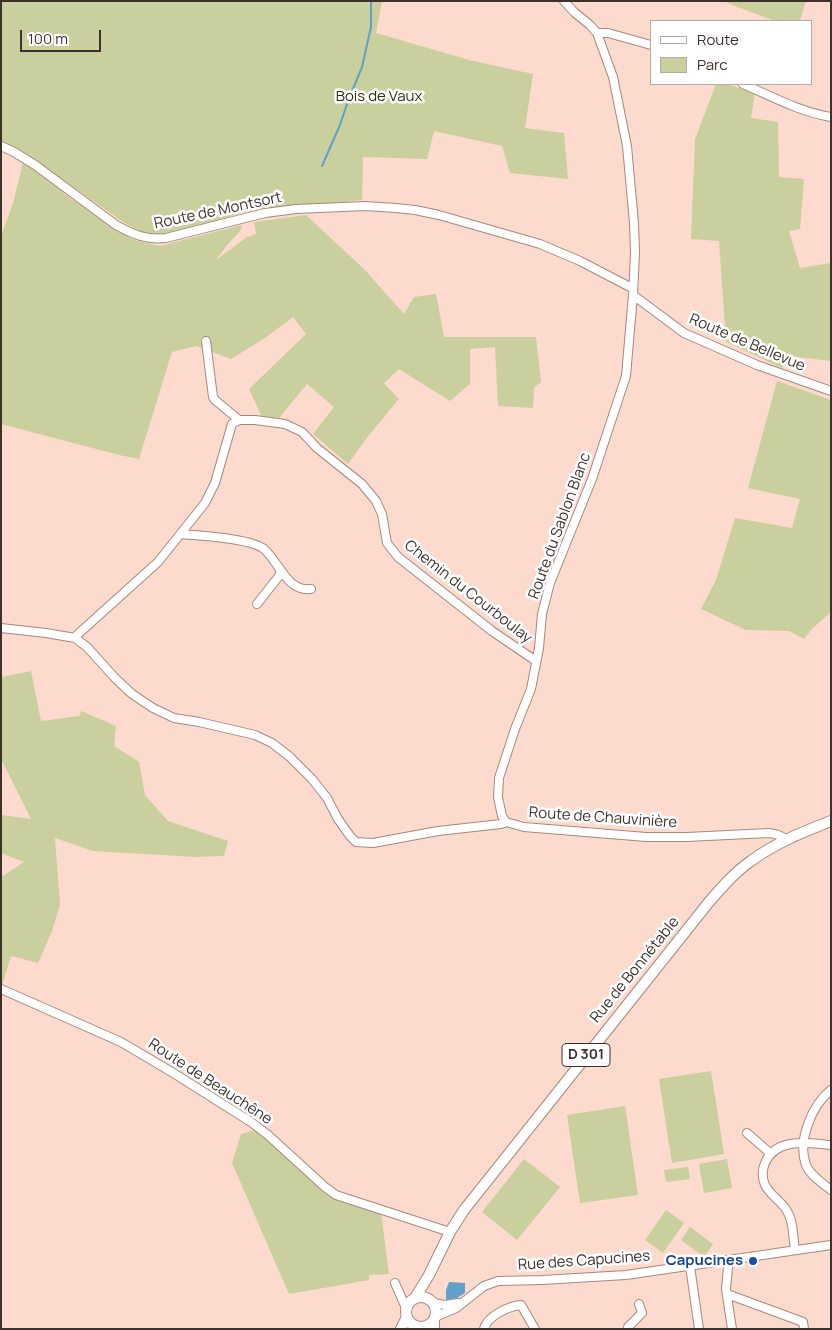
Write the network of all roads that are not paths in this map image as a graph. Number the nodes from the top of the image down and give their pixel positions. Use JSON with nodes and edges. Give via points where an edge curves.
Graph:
{"nodes":[{"id":1,"x":564,"y":1,"type":"edge"},
{"id":2,"x":597,"y":33,"type":"junction"},
{"id":3,"x":650,"y":45,"type":"edge"},
{"id":4,"x":745,"y":85,"type":"edge"},
{"id":5,"x":831,"y":117,"type":"edge"},
{"id":6,"x":1,"y":146,"type":"edge"},
{"id":7,"x":632,"y":292,"type":"junction"},
{"id":8,"x":206,"y":341,"type":"dead end"},
{"id":9,"x":831,"y":391,"type":"edge"},
{"id":10,"x":239,"y":420,"type":"junction"},
{"id":11,"x":181,"y":534,"type":"junction"},
{"id":12,"x":281,"y":571,"type":"junction"},
{"id":13,"x":311,"y":589,"type":"dead end"},
{"id":14,"x":257,"y":604,"type":"dead end"},
{"id":15,"x":1,"y":628,"type":"edge"},
{"id":16,"x":76,"y":638,"type":"junction"},
{"id":17,"x":536,"y":661,"type":"junction"},
{"id":18,"x":831,"y":821,"type":"edge"},
{"id":19,"x":506,"y":822,"type":"junction"},
{"id":20,"x":786,"y":840,"type":"junction"},
{"id":21,"x":1,"y":989,"type":"edge"},
{"id":22,"x":831,"y":1090,"type":"edge"},
{"id":23,"x":747,"y":1132,"type":"dead end"},
{"id":24,"x":804,"y":1143,"type":"junction"},
{"id":25,"x":831,"y":1145,"type":"edge"},
{"id":26,"x":770,"y":1153,"type":"junction"},
{"id":27,"x":831,"y":1190,"type":"edge"},
{"id":28,"x":450,"y":1232,"type":"junction"},
{"id":29,"x":831,"y":1245,"type":"edge"},
{"id":30,"x":795,"y":1250,"type":"junction"},
{"id":31,"x":727,"y":1260,"type":"junction"},
{"id":32,"x":690,"y":1266,"type":"junction"},
{"id":33,"x":429,"y":1275,"type":"junction"},
{"id":34,"x":395,"y":1283,"type":"dead end"},
{"id":35,"x":400,"y":1292,"type":"junction"},
{"id":36,"x":727,"y":1294,"type":"junction"},
{"id":37,"x":414,"y":1298,"type":"junction"},
{"id":38,"x":432,"y":1301,"type":"junction"},
{"id":39,"x":464,"y":1301,"type":"junction"},
{"id":40,"x":639,"y":1304,"type":"dead end"},
{"id":41,"x":407,"y":1313,"type":"junction"},
{"id":42,"x":435,"y":1322,"type":"edge"},
{"id":43,"x":418,"y":1328,"type":"edge"},
{"id":44,"x":628,"y":1328,"type":"edge"},
{"id":45,"x":401,"y":1329,"type":"edge"},
{"id":46,"x":484,"y":1329,"type":"edge"},
{"id":47,"x":535,"y":1329,"type":"edge"},
{"id":48,"x":699,"y":1329,"type":"edge"},
{"id":49,"x":732,"y":1329,"type":"edge"},
{"id":50,"x":804,"y":1329,"type":"edge"}],
"edges":[{"from":1,"to":2,"type":"street"},
{"from":2,"to":3,"type":"street"},
{"from":2,"to":7,"type":"street","name":"Route du Sablon Blanc","via":[[613,76],[627,146],[635,252]]},
{"from":4,"to":5,"type":"street","via":[[775,99]]},
{"from":6,"to":7,"type":"street","name":"Route de Montsort","via":[[35,165],[116,225],[143,238],[166,238],[265,213],[296,209],[365,206],[415,210],[540,244],[580,262]]},
{"from":7,"to":9,"type":"street","name":"Route de Bellevue","via":[[684,333],[757,365]]},
{"from":7,"to":17,"type":"street","name":"Route du Sablon Blanc","via":[[626,376],[592,479],[550,584],[542,614]]},
{"from":8,"to":10,"type":"street","via":[[213,397]]},
{"from":10,"to":11,"type":"street","via":[[232,424],[212,490]]},
{"from":10,"to":17,"type":"street","name":"Chemin du Courboulay","via":[[286,424],[302,432],[362,484],[376,501],[382,514],[387,543],[398,558]]},
{"from":11,"to":12,"type":"street","via":[[224,538],[259,546]]},
{"from":11,"to":16,"type":"street","via":[[158,562]]},
{"from":12,"to":13,"type":"street","via":[[296,586]]},
{"from":12,"to":14,"type":"street"},
{"from":15,"to":16,"type":"street"},
{"from":16,"to":19,"type":"street","name":"Route de Chauvinière","via":[[132,694],[153,708],[174,718],[255,735],[272,743],[312,779],[356,842],[373,843]]},
{"from":17,"to":19,"type":"street","name":"Route du Sablon Blanc","via":[[530,689],[499,778],[498,797]]},
{"from":18,"to":20,"type":"main road","name":"Rue de Bonnétable","number":"D 301"},
{"from":19,"to":20,"type":"street","name":"Route de Chauvinière","via":[[524,827],[646,837],[776,834]]},
{"from":20,"to":28,"type":"main road","name":"Rue de Bonnétable","number":"D 301","via":[[749,862],[709,902],[464,1210]]},
{"from":21,"to":28,"type":"street","name":"Route de Beauchêne","via":[[121,1042],[175,1074],[268,1134],[336,1195]]},
{"from":22,"to":24,"type":"street","via":[[810,1118]]},
{"from":23,"to":26,"type":"street"},
{"from":24,"to":25,"type":"street"},
{"from":24,"to":26,"type":"street","via":[[785,1144]]},
{"from":24,"to":27,"type":"street","via":[[807,1166]]},
{"from":26,"to":30,"type":"street","via":[[764,1164],[763,1179],[789,1214]]},
{"from":28,"to":33,"type":"main road","name":"Rue de Bonnétable","number":"D 301"},
{"from":29,"to":30,"type":"street","name":"Rue des Capucines"},
{"from":30,"to":31,"type":"street","name":"Rue des Capucines"},
{"from":31,"to":32,"type":"street","name":"Rue des Capucines"},
{"from":31,"to":36,"type":"street"},
{"from":32,"to":39,"type":"street","name":"Rue des Capucines","via":[[626,1275],[498,1281],[484,1286]]},
{"from":32,"to":48,"type":"street"},
{"from":33,"to":37,"type":"main road","name":"Rue de Bonnétable","number":"D 301"},
{"from":33,"to":38,"type":"main road","name":"Rue de Bonnétable","number":"D 301"},
{"from":34,"to":35,"type":"street"},
{"from":35,"to":37,"type":"street"},
{"from":35,"to":41,"type":"street"},
{"from":36,"to":49,"type":"street"},
{"from":36,"to":50,"type":"street","via":[[803,1322]]},
{"from":37,"to":38,"type":"main road","via":[[422,1296]]},
{"from":37,"to":41,"type":"main road","via":[[408,1303]]},
{"from":38,"to":39,"type":"street","via":[[445,1305]]},
{"from":38,"to":42,"type":"main road"},
{"from":39,"to":42,"type":"street","name":"Rue des Capucines"},
{"from":40,"to":44,"type":"street","via":[[642,1313]]},
{"from":41,"to":43,"type":"main road"},
{"from":41,"to":45,"type":"main road"},
{"from":42,"to":43,"type":"main road"},
{"from":46,"to":47,"type":"street","via":[[490,1319],[513,1305],[521,1305]]}]}
